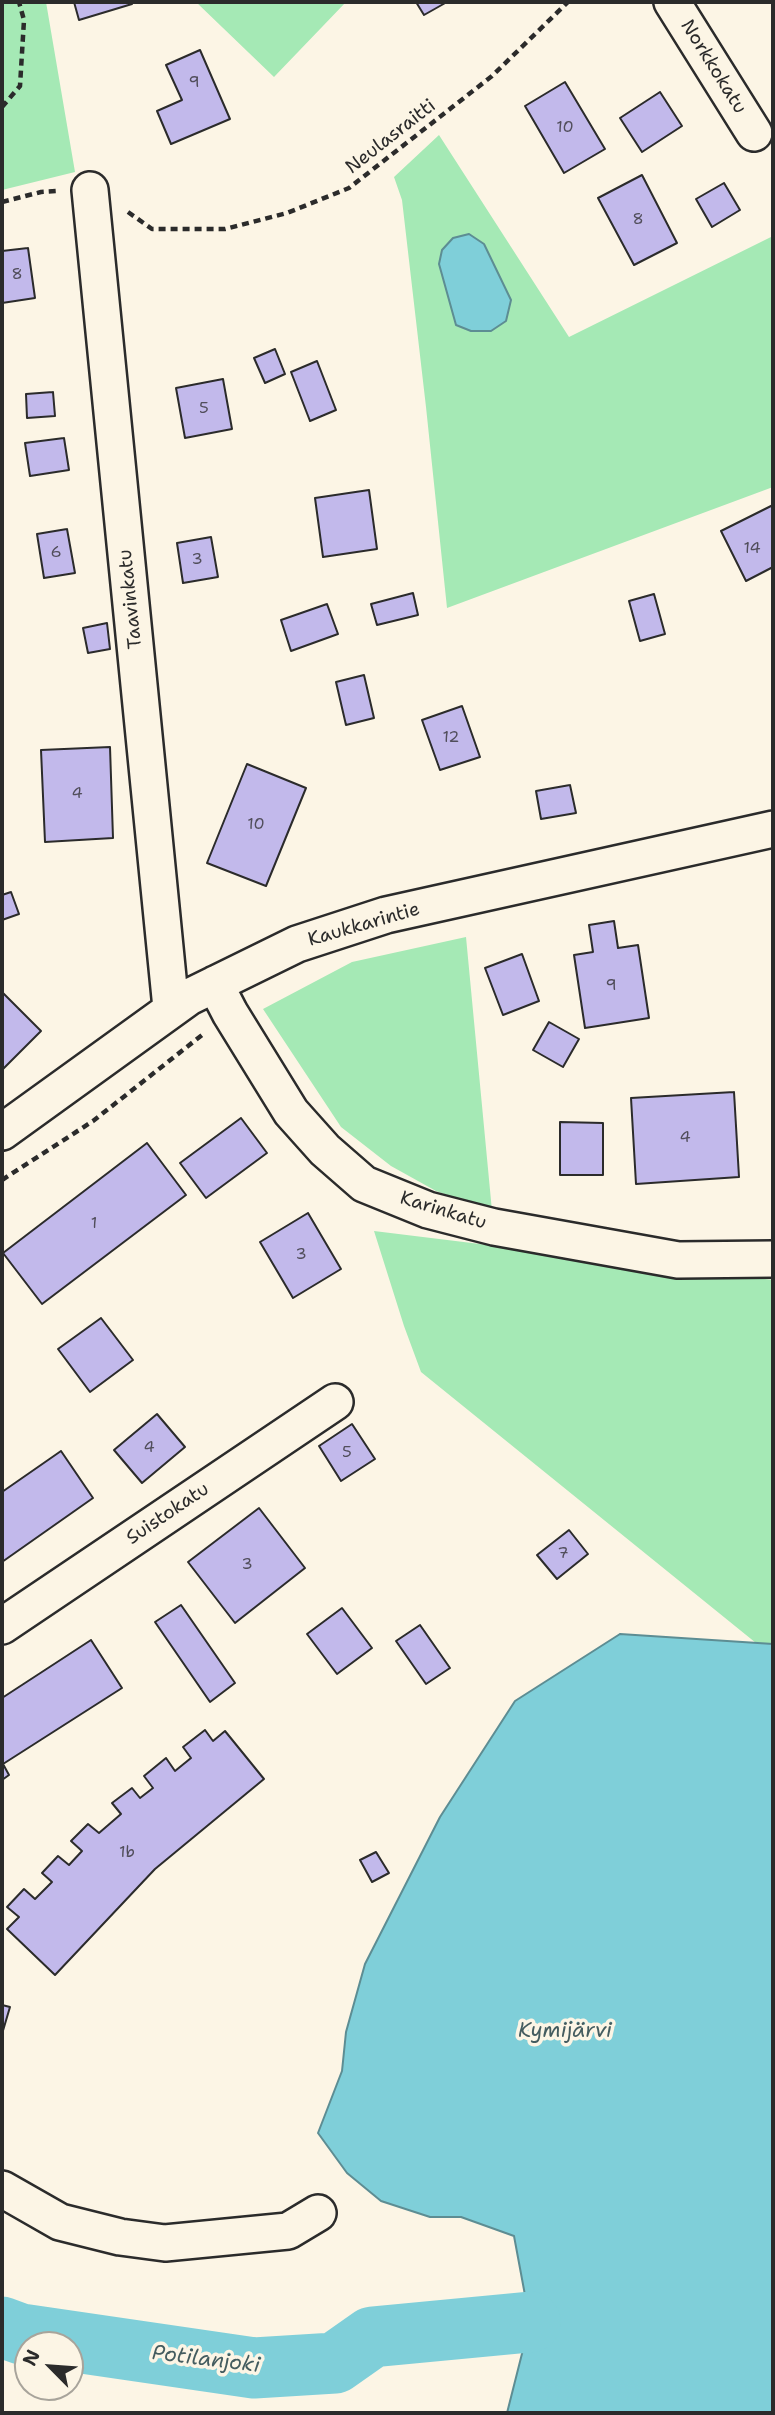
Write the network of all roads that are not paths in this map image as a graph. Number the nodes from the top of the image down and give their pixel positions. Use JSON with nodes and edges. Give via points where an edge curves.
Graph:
{"nodes":[{"id":1,"x":672,"y":2,"type":"edge"},
{"id":2,"x":754,"y":133,"type":"dead end"},
{"id":3,"x":89,"y":190,"type":"road end"},
{"id":4,"x":773,"y":830,"type":"edge"},
{"id":5,"x":222,"y":998,"type":"junction"},
{"id":6,"x":171,"y":1009,"type":"junction"},
{"id":7,"x":2,"y":1132,"type":"edge"},
{"id":8,"x":773,"y":1259,"type":"edge"},
{"id":9,"x":335,"y":1402,"type":"dead end"},
{"id":10,"x":2,"y":1626,"type":"edge"},
{"id":11,"x":2,"y":2189,"type":"edge"},
{"id":12,"x":318,"y":2213,"type":"dead end"}],
"edges":[{"from":1,"to":2,"type":"street","name":"Norkkokatu"},
{"from":3,"to":6,"type":"street","name":"Taavinkatu"},
{"from":4,"to":5,"type":"street","name":"Kaukkarintie","via":[[386,915],[297,944]]},
{"from":5,"to":6,"type":"street","name":"Kaukkarintie","via":[[189,997]]},
{"from":5,"to":8,"type":"street","name":"Karinkatu","via":[[291,1112],[325,1150],[365,1184],[428,1210],[494,1227],[678,1260]]},
{"from":6,"to":7,"type":"street","name":"Kaukkarintie"},
{"from":9,"to":10,"type":"street","name":"Suistokatu"},
{"from":11,"to":12,"type":"street","via":[[60,2222],[165,2243],[288,2231]]}]}
